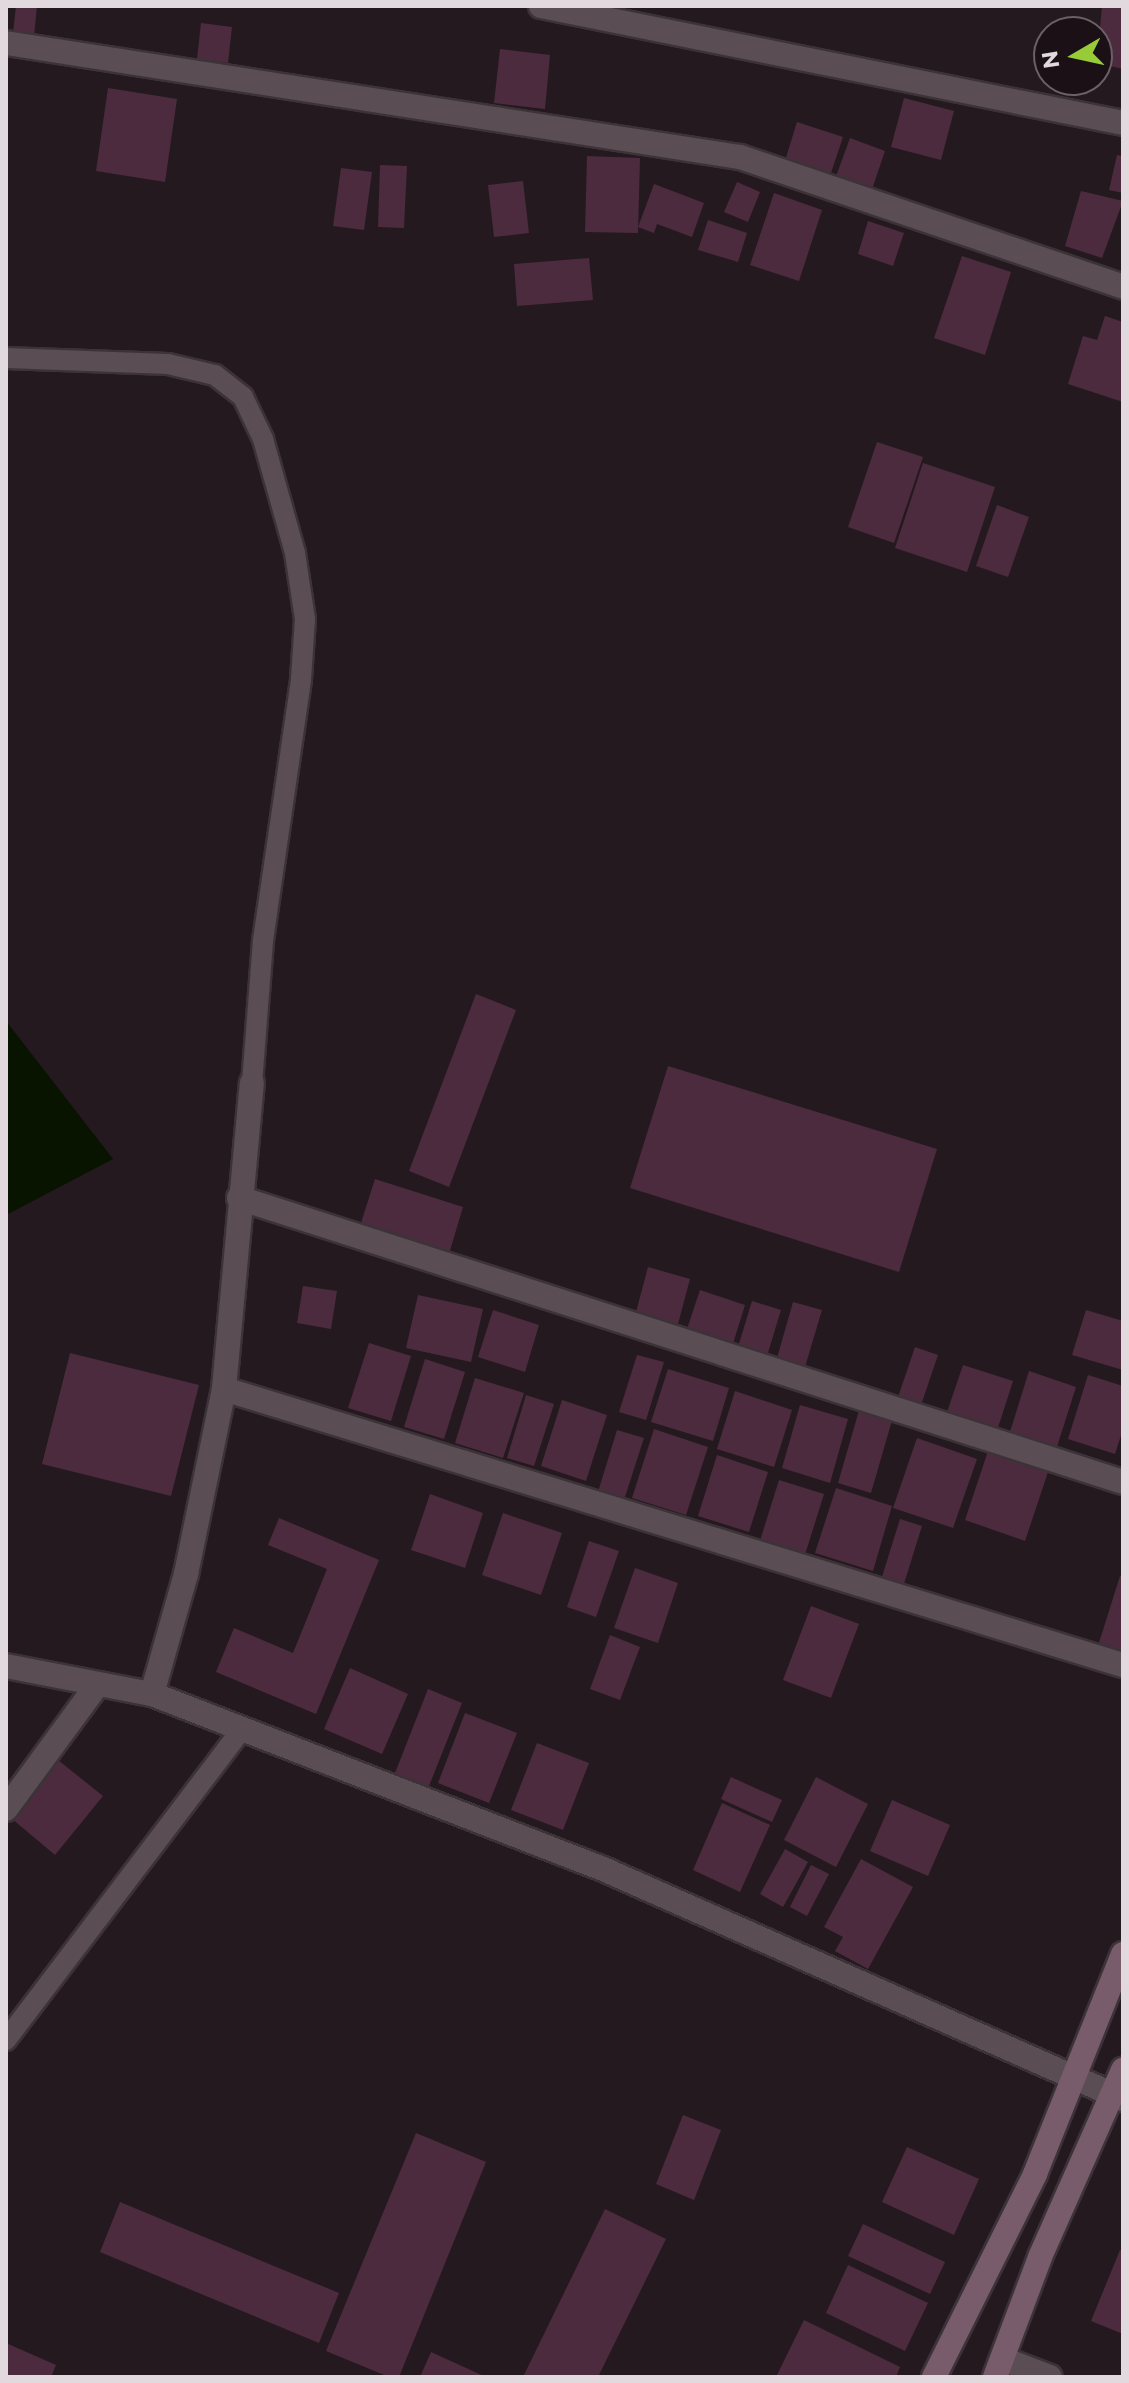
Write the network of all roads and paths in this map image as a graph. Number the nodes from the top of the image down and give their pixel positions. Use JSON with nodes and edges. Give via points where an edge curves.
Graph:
{"nodes":[{"id":1,"x":541,"y":6,"type":"edge"},
{"id":2,"x":6,"y":43,"type":"edge"},
{"id":3,"x":1123,"y":123,"type":"edge"},
{"id":4,"x":1123,"y":287,"type":"edge"},
{"id":5,"x":6,"y":358,"type":"edge"},
{"id":6,"x":252,"y":1083,"type":"joint"},
{"id":7,"x":239,"y":1198,"type":"junction"},
{"id":8,"x":224,"y":1389,"type":"junction"},
{"id":9,"x":1123,"y":1482,"type":"edge"},
{"id":10,"x":1123,"y":1665,"type":"edge"},
{"id":11,"x":6,"y":1666,"type":"edge"},
{"id":12,"x":97,"y":1685,"type":"junction"},
{"id":13,"x":152,"y":1694,"type":"junction"},
{"id":14,"x":242,"y":1729,"type":"junction"},
{"id":15,"x":6,"y":1809,"type":"edge"},
{"id":16,"x":1123,"y":1954,"type":"edge"},
{"id":17,"x":6,"y":2040,"type":"edge"},
{"id":18,"x":1123,"y":2070,"type":"edge"},
{"id":19,"x":1074,"y":2075,"type":"junction"},
{"id":20,"x":1117,"y":2097,"type":"edge"},
{"id":21,"x":999,"y":2368,"type":"edge"},
{"id":22,"x":934,"y":2377,"type":"edge"},
{"id":23,"x":1050,"y":2377,"type":"edge"}],
"edges":[{"from":1,"to":3,"type":"street"},
{"from":2,"to":4,"type":"street","via":[[740,157]]},
{"from":5,"to":6,"type":"lane","via":[[168,364],[215,375],[243,397],[263,439],[295,553],[305,619],[263,941]]},
{"from":6,"to":7,"type":"street"},
{"from":7,"to":8,"type":"street"},
{"from":7,"to":9,"type":"street"},
{"from":8,"to":10,"type":"street"},
{"from":8,"to":13,"type":"street","via":[[186,1574]]},
{"from":11,"to":12,"type":"street"},
{"from":12,"to":13,"type":"street"},
{"from":12,"to":15,"type":"street"},
{"from":13,"to":14,"type":"street"},
{"from":14,"to":17,"type":"lane"},
{"from":14,"to":19,"type":"street","via":[[610,1872]]},
{"from":16,"to":19,"type":"main road"},
{"from":18,"to":20,"type":"main road"},
{"from":19,"to":20,"type":"street"},
{"from":19,"to":22,"type":"main road","via":[[1035,2174]]},
{"from":20,"to":21,"type":"main road","via":[[1040,2257]]},
{"from":21,"to":23,"type":"street"}]}
